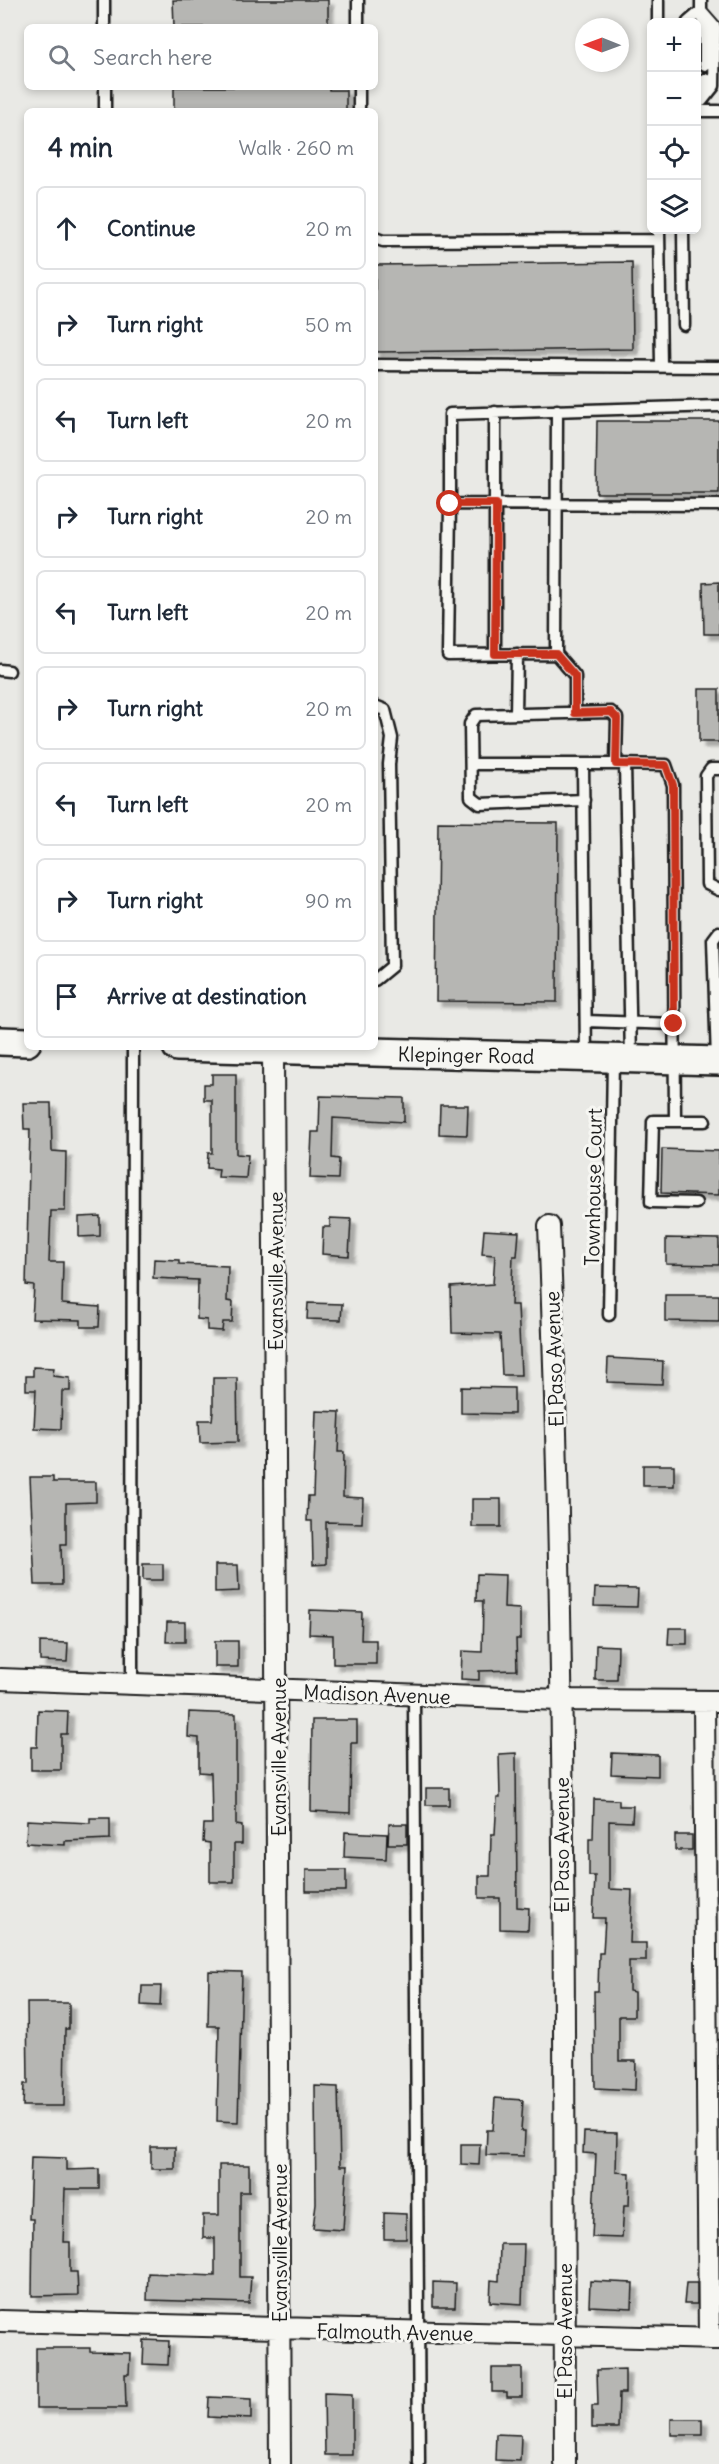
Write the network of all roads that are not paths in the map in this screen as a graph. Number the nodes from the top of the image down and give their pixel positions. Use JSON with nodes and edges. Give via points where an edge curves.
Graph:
{"nodes":[{"id":1,"x":104,"y":0,"type":"edge"},
{"id":2,"x":358,"y":0,"type":"edge"},
{"id":3,"x":658,"y":0,"type":"edge"},
{"id":4,"x":701,"y":5,"type":"edge"},
{"id":5,"x":658,"y":18,"type":"edge"},
{"id":6,"x":691,"y":18,"type":"edge"},
{"id":7,"x":104,"y":24,"type":"edge"},
{"id":8,"x":358,"y":24,"type":"edge"},
{"id":9,"x":705,"y":65,"type":"dead end"},
{"id":10,"x":705,"y":79,"type":"dead end"},
{"id":11,"x":105,"y":90,"type":"edge"},
{"id":12,"x":359,"y":90,"type":"edge"},
{"id":13,"x":701,"y":96,"type":"edge"},
{"id":14,"x":701,"y":102,"type":"edge"},
{"id":15,"x":701,"y":106,"type":"edge"},
{"id":16,"x":105,"y":108,"type":"edge"},
{"id":17,"x":359,"y":108,"type":"edge"},
{"id":18,"x":719,"y":111,"type":"edge"},
{"id":19,"x":683,"y":234,"type":"edge"},
{"id":20,"x":659,"y":235,"type":"edge"},
{"id":21,"x":378,"y":240,"type":"edge"},
{"id":22,"x":684,"y":325,"type":"dead end"},
{"id":23,"x":378,"y":364,"type":"edge"},
{"id":24,"x":661,"y":365,"type":"junction"},
{"id":25,"x":719,"y":367,"type":"edge"},
{"id":26,"x":719,"y":406,"type":"edge"},
{"id":27,"x":557,"y":410,"type":"junction"},
{"id":28,"x":495,"y":412,"type":"junction"},
{"id":29,"x":450,"y":504,"type":"junction"},
{"id":30,"x":496,"y":504,"type":"junction"},
{"id":31,"x":558,"y":504,"type":"junction"},
{"id":32,"x":719,"y":506,"type":"edge"},
{"id":33,"x":495,"y":654,"type":"junction"},
{"id":34,"x":517,"y":654,"type":"junction"},
{"id":35,"x":556,"y":654,"type":"junction"},
{"id":36,"x":378,"y":707,"type":"edge"},
{"id":37,"x":575,"y":713,"type":"junction"},
{"id":38,"x":516,"y":714,"type":"junction"},
{"id":39,"x":471,"y":764,"type":"junction"},
{"id":40,"x":583,"y":764,"type":"junction"},
{"id":41,"x":621,"y":764,"type":"junction"},
{"id":42,"x":719,"y":769,"type":"edge"},
{"id":43,"x":584,"y":800,"type":"junction"},
{"id":44,"x":719,"y":890,"type":"edge"},
{"id":45,"x":719,"y":932,"type":"edge"},
{"id":46,"x":378,"y":978,"type":"edge"},
{"id":47,"x":717,"y":1018,"type":"edge"},
{"id":48,"x":586,"y":1021,"type":"junction"},
{"id":49,"x":630,"y":1022,"type":"junction"},
{"id":50,"x":674,"y":1024,"type":"junction"},
{"id":51,"x":0,"y":1041,"type":"edge"},
{"id":52,"x":24,"y":1042,"type":"edge"},
{"id":53,"x":133,"y":1050,"type":"edge"},
{"id":54,"x":273,"y":1050,"type":"joint"},
{"id":55,"x":364,"y":1050,"type":"edge"},
{"id":56,"x":586,"y":1059,"type":"junction"},
{"id":57,"x":622,"y":1059,"type":"junction"},
{"id":58,"x":675,"y":1060,"type":"junction"},
{"id":59,"x":718,"y":1061,"type":"edge"},
{"id":60,"x":675,"y":1120,"type":"junction"},
{"id":61,"x":705,"y":1121,"type":"dead end"},
{"id":62,"x":696,"y":1203,"type":"dead end"},
{"id":63,"x":549,"y":1226,"type":"dead end"},
{"id":64,"x":609,"y":1316,"type":"dead end"},
{"id":65,"x":0,"y":1679,"type":"edge"},
{"id":66,"x":132,"y":1684,"type":"junction"},
{"id":67,"x":278,"y":1690,"type":"junction"},
{"id":68,"x":414,"y":1695,"type":"junction"},
{"id":69,"x":560,"y":1700,"type":"junction"},
{"id":70,"x":712,"y":1701,"type":"edge"},
{"id":71,"x":713,"y":2203,"type":"edge"},
{"id":72,"x":0,"y":2321,"type":"edge"},
{"id":73,"x":279,"y":2329,"type":"junction"},
{"id":74,"x":419,"y":2332,"type":"junction"},
{"id":75,"x":565,"y":2336,"type":"junction"},
{"id":76,"x":714,"y":2339,"type":"edge"},
{"id":77,"x":280,"y":2464,"type":"edge"},
{"id":78,"x":419,"y":2464,"type":"edge"},
{"id":79,"x":565,"y":2464,"type":"edge"}],
"edges":[{"from":1,"to":7,"type":"lane"},
{"from":2,"to":8,"type":"lane"},
{"from":3,"to":5,"type":"lane"},
{"from":4,"to":6,"type":"lane"},
{"from":4,"to":9,"type":"lane"},
{"from":4,"to":14,"type":"lane","via":[[715,27],[714,86]]},
{"from":10,"to":13,"type":"lane"},
{"from":11,"to":16,"type":"lane"},
{"from":12,"to":17,"type":"lane"},
{"from":15,"to":18,"type":"lane"},
{"from":19,"to":22,"type":"lane"},
{"from":20,"to":21,"type":"lane"},
{"from":20,"to":24,"type":"lane"},
{"from":23,"to":24,"type":"lane"},
{"from":24,"to":25,"type":"lane"},
{"from":26,"to":27,"type":"lane"},
{"from":27,"to":28,"type":"lane"},
{"from":27,"to":31,"type":"lane"},
{"from":28,"to":29,"type":"lane","via":[[450,414]]},
{"from":28,"to":30,"type":"lane"},
{"from":29,"to":30,"type":"lane"},
{"from":29,"to":33,"type":"lane","via":[[448,655]]},
{"from":30,"to":31,"type":"lane"},
{"from":30,"to":33,"type":"lane"},
{"from":31,"to":32,"type":"lane"},
{"from":31,"to":35,"type":"lane"},
{"from":33,"to":34,"type":"lane"},
{"from":34,"to":35,"type":"lane"},
{"from":34,"to":38,"type":"lane"},
{"from":35,"to":37,"type":"lane","via":[[575,676]]},
{"from":36,"to":46,"type":"lane","via":[[385,710],[392,738],[392,966]]},
{"from":37,"to":38,"type":"lane","name":"Townhouse Court"},
{"from":37,"to":41,"type":"lane","name":"Townhouse Court","via":[[611,712],[617,718]]},
{"from":38,"to":39,"type":"lane","name":"Townhouse Court","via":[[476,715],[470,724]]},
{"from":39,"to":40,"type":"lane"},
{"from":39,"to":43,"type":"lane","via":[[471,797],[480,804]]},
{"from":40,"to":41,"type":"lane"},
{"from":40,"to":43,"type":"lane"},
{"from":41,"to":49,"type":"lane","name":"Townhouse Court"},
{"from":41,"to":50,"type":"lane","via":[[666,765],[673,785]]},
{"from":42,"to":44,"type":"lane","via":[[711,769],[706,776],[707,884]]},
{"from":43,"to":48,"type":"lane"},
{"from":45,"to":47,"type":"lane","via":[[713,940]]},
{"from":47,"to":59,"type":"lane"},
{"from":48,"to":49,"type":"lane"},
{"from":48,"to":56,"type":"lane"},
{"from":49,"to":50,"type":"lane"},
{"from":49,"to":57,"type":"lane","name":"Townhouse Court"},
{"from":50,"to":58,"type":"lane"},
{"from":51,"to":52,"type":"street"},
{"from":53,"to":66,"type":"lane"},
{"from":54,"to":55,"type":"street","name":"Klepinger Road"},
{"from":54,"to":67,"type":"street","name":"Evansville Avenue"},
{"from":55,"to":56,"type":"street","name":"Klepinger Road"},
{"from":56,"to":57,"type":"street","name":"Klepinger Road"},
{"from":57,"to":58,"type":"street","name":"Klepinger Road"},
{"from":57,"to":64,"type":"lane","name":"Townhouse Court"},
{"from":58,"to":59,"type":"street","name":"Klepinger Road"},
{"from":58,"to":60,"type":"lane"},
{"from":60,"to":61,"type":"lane"},
{"from":60,"to":62,"type":"lane","via":[[653,1121],[651,1202]]},
{"from":63,"to":69,"type":"street","name":"El Paso Avenue"},
{"from":65,"to":66,"type":"street","name":"Madison Avenue"},
{"from":66,"to":67,"type":"street","name":"Madison Avenue"},
{"from":67,"to":68,"type":"street","name":"Madison Avenue"},
{"from":67,"to":73,"type":"street","name":"Evansville Avenue"},
{"from":68,"to":69,"type":"street","name":"Madison Avenue"},
{"from":68,"to":74,"type":"lane"},
{"from":69,"to":70,"type":"street","name":"Madison Avenue"},
{"from":69,"to":75,"type":"street","name":"El Paso Avenue"},
{"from":70,"to":71,"type":"street"},
{"from":71,"to":76,"type":"street"},
{"from":72,"to":73,"type":"street","name":"Falmouth Avenue"},
{"from":73,"to":74,"type":"street","name":"Falmouth Avenue"},
{"from":73,"to":77,"type":"street","name":"Evansville Avenue"},
{"from":74,"to":75,"type":"street","name":"Falmouth Avenue"},
{"from":74,"to":78,"type":"lane"},
{"from":75,"to":76,"type":"street","name":"Falmouth Avenue"},
{"from":75,"to":79,"type":"street","name":"El Paso Avenue"}]}
